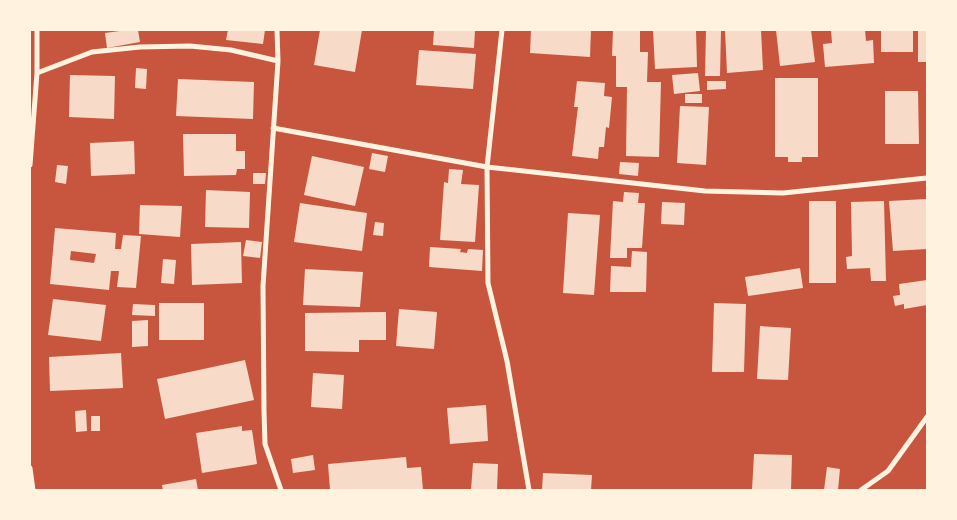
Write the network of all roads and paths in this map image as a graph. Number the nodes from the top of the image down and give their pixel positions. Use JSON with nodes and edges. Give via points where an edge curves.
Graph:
{"nodes":[{"id":1,"x":37,"y":30,"type":"edge"},
{"id":2,"x":278,"y":30,"type":"edge"},
{"id":3,"x":502,"y":30,"type":"edge"},
{"id":4,"x":278,"y":61,"type":"junction"},
{"id":5,"x":37,"y":73,"type":"junction"},
{"id":6,"x":273,"y":128,"type":"junction"},
{"id":7,"x":30,"y":164,"type":"edge"},
{"id":8,"x":487,"y":167,"type":"junction"},
{"id":9,"x":927,"y":178,"type":"edge"},
{"id":10,"x":927,"y":417,"type":"edge"},
{"id":11,"x":30,"y":468,"type":"edge"},
{"id":12,"x":33,"y":490,"type":"edge"},
{"id":13,"x":281,"y":490,"type":"edge"},
{"id":14,"x":529,"y":490,"type":"edge"},
{"id":15,"x":861,"y":490,"type":"edge"}],
"edges":[{"from":1,"to":5,"type":"street"},
{"from":2,"to":4,"type":"street"},
{"from":3,"to":8,"type":"street"},
{"from":4,"to":5,"type":"street","via":[[231,50],[190,46],[140,47],[92,52]]},
{"from":4,"to":6,"type":"street"},
{"from":5,"to":7,"type":"street"},
{"from":6,"to":8,"type":"street"},
{"from":6,"to":13,"type":"street","via":[[264,286],[264,410],[265,444]]},
{"from":8,"to":9,"type":"street","via":[[705,191],[783,193]]},
{"from":8,"to":14,"type":"street","via":[[488,283],[507,361]]},
{"from":10,"to":15,"type":"street","via":[[888,471]]},
{"from":11,"to":12,"type":"street"}]}
